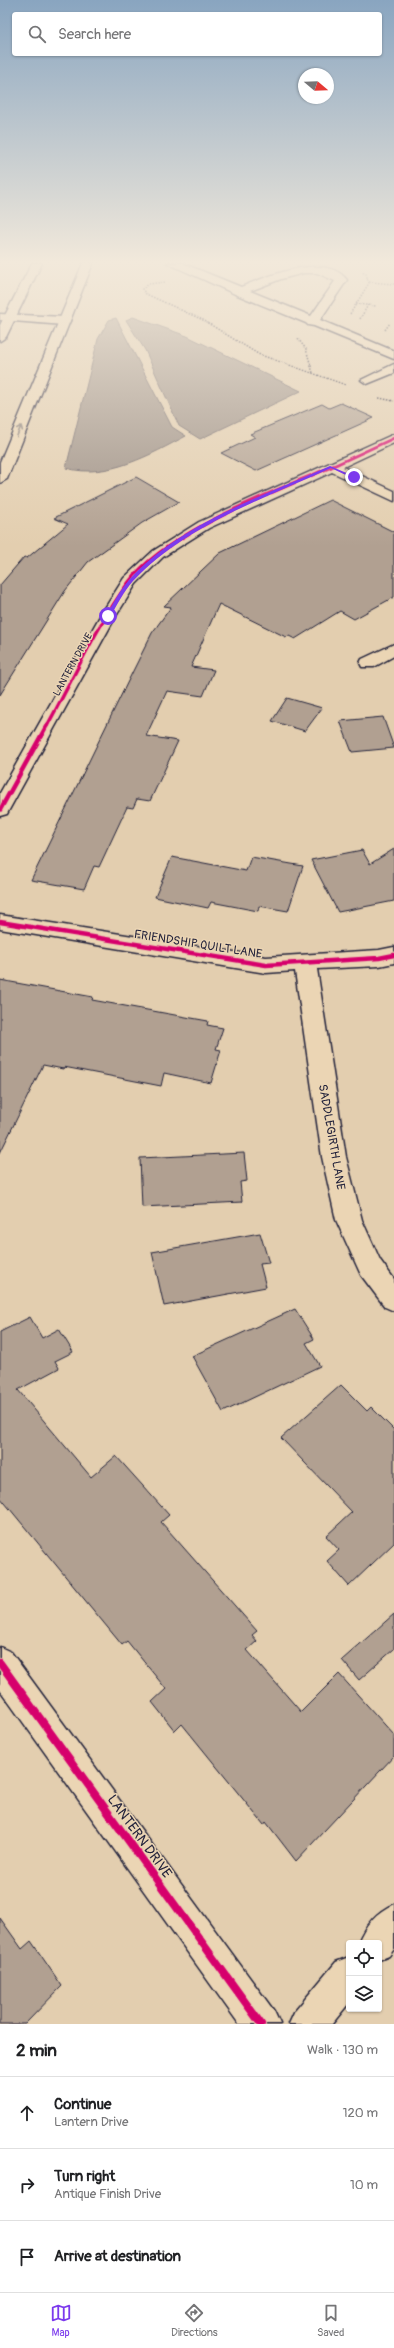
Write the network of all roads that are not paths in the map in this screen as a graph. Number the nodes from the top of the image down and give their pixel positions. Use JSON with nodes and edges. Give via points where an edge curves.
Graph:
{"nodes":[{"id":1,"x":49,"y":357,"type":"edge"},
{"id":2,"x":394,"y":368,"type":"edge"},
{"id":3,"x":366,"y":380,"type":"dead end"},
{"id":4,"x":394,"y":438,"type":"edge"},
{"id":5,"x":331,"y":466,"type":"junction"},
{"id":6,"x":0,"y":479,"type":"edge"},
{"id":7,"x":394,"y":497,"type":"edge"},
{"id":8,"x":394,"y":649,"type":"edge"},
{"id":9,"x":368,"y":663,"type":"dead end"},
{"id":10,"x":0,"y":810,"type":"edge"},
{"id":11,"x":0,"y":922,"type":"edge"},
{"id":12,"x":394,"y":955,"type":"edge"},
{"id":13,"x":305,"y":964,"type":"junction"},
{"id":14,"x":394,"y":1299,"type":"edge"},
{"id":15,"x":0,"y":1663,"type":"edge"},
{"id":16,"x":394,"y":1922,"type":"edge"},
{"id":17,"x":379,"y":1940,"type":"edge"},
{"id":18,"x":348,"y":1976,"type":"edge"},
{"id":19,"x":261,"y":2024,"type":"edge"},
{"id":20,"x":308,"y":2024,"type":"edge"}],
"edges":[{"from":6,"to":1,"type":"street","one_way":true},
{"from":2,"to":3,"type":"street"},
{"from":4,"to":5,"type":"street","name":"LANTERN DRIVE"},
{"from":5,"to":7,"type":"street"},
{"from":5,"to":10,"type":"street","name":"LANTERN DRIVE","via":[[204,525],[158,554],[130,581]]},
{"from":8,"to":9,"type":"street"},
{"from":11,"to":13,"type":"street","name":"FRIENDSHIP QUILT LANE","via":[[266,965]]},
{"from":12,"to":13,"type":"street","name":"FRIENDSHIP QUILT LANE"},
{"from":13,"to":14,"type":"street","name":"SADDLEGIRTH LANE","via":[[334,1157],[348,1220],[370,1267]]},
{"from":15,"to":19,"type":"street","name":"LANTERN DRIVE"},
{"from":16,"to":17,"type":"street"},
{"from":18,"to":20,"type":"street"}]}
